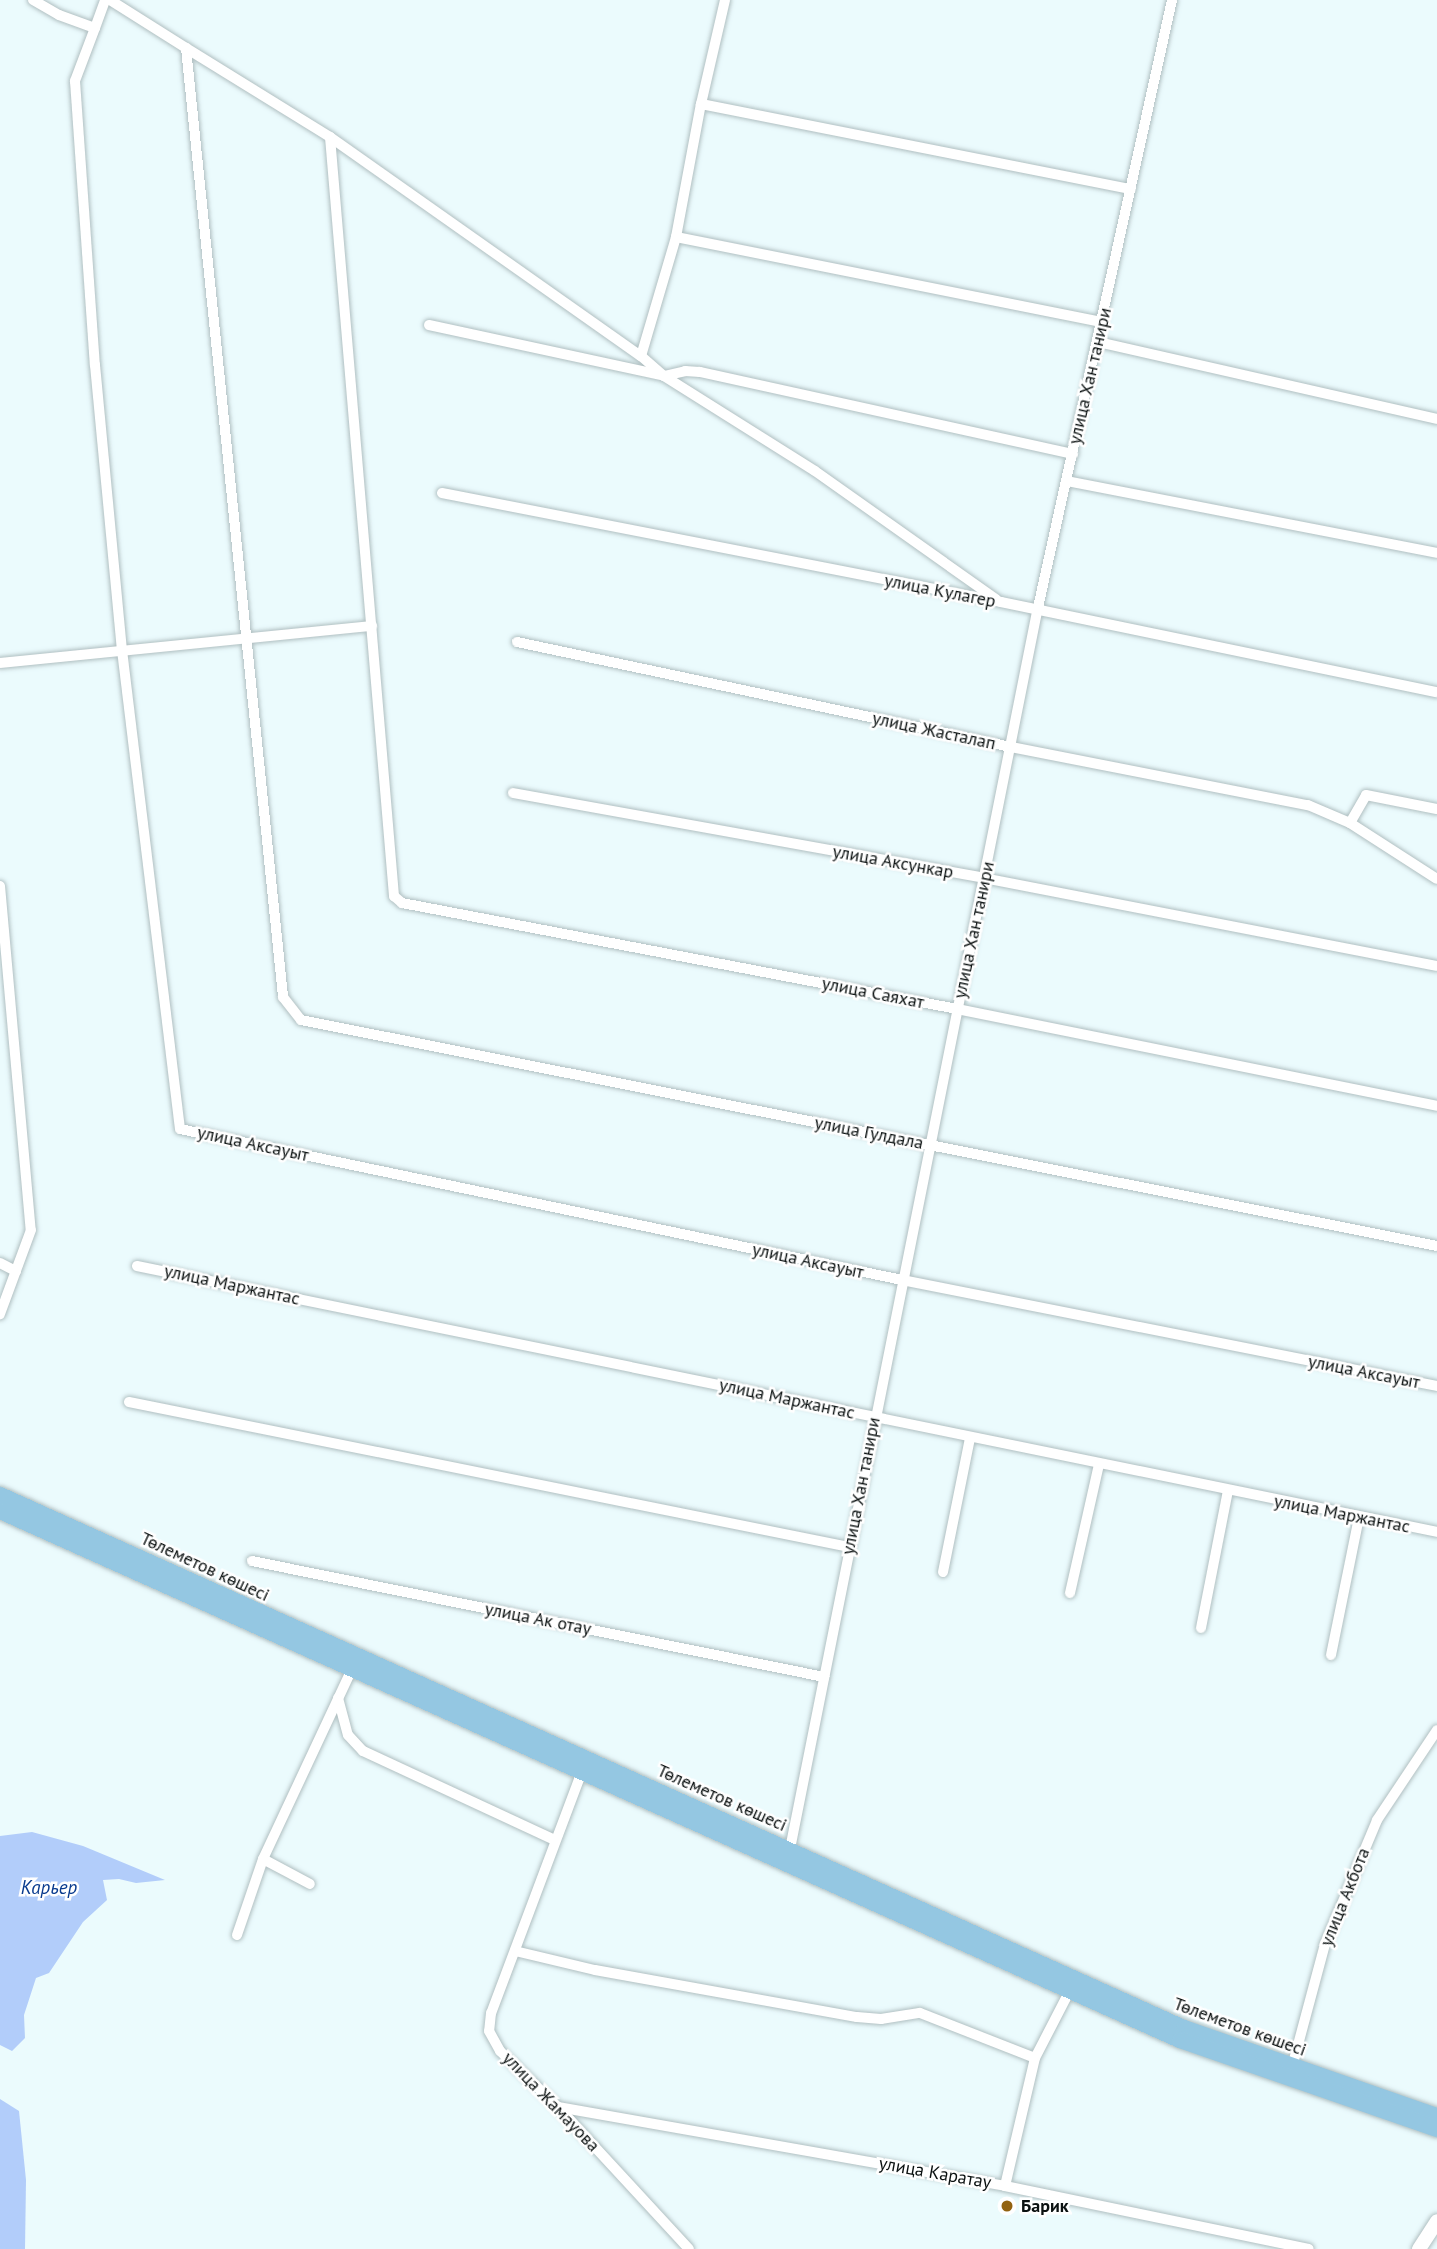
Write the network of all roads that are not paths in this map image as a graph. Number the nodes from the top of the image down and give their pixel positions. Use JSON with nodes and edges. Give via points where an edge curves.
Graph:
{"nodes":[{"id":1,"x":33,"y":0,"type":"edge"},
{"id":2,"x":108,"y":0,"type":"edge"},
{"id":3,"x":725,"y":0,"type":"edge"},
{"id":4,"x":1172,"y":0,"type":"edge"},
{"id":5,"x":95,"y":28,"type":"junction"},
{"id":6,"x":186,"y":48,"type":"junction"},
{"id":7,"x":701,"y":104,"type":"junction"},
{"id":8,"x":330,"y":137,"type":"junction"},
{"id":9,"x":1131,"y":189,"type":"junction"},
{"id":10,"x":676,"y":237,"type":"junction"},
{"id":11,"x":1102,"y":322,"type":"junction"},
{"id":12,"x":429,"y":325,"type":"dead end"},
{"id":13,"x":1098,"y":342,"type":"junction"},
{"id":14,"x":641,"y":356,"type":"junction"},
{"id":15,"x":664,"y":376,"type":"junction"},
{"id":16,"x":1437,"y":419,"type":"edge"},
{"id":17,"x":1073,"y":454,"type":"junction"},
{"id":18,"x":1067,"y":481,"type":"junction"},
{"id":19,"x":442,"y":493,"type":"dead end"},
{"id":20,"x":1437,"y":553,"type":"edge"},
{"id":21,"x":1001,"y":602,"type":"junction"},
{"id":22,"x":1037,"y":612,"type":"junction"},
{"id":23,"x":372,"y":626,"type":"junction"},
{"id":24,"x":246,"y":638,"type":"junction"},
{"id":25,"x":517,"y":642,"type":"dead end"},
{"id":26,"x":122,"y":650,"type":"junction"},
{"id":27,"x":0,"y":663,"type":"edge"},
{"id":28,"x":1437,"y":692,"type":"edge"},
{"id":29,"x":1011,"y":747,"type":"junction"},
{"id":30,"x":513,"y":793,"type":"dead end"},
{"id":31,"x":1437,"y":809,"type":"edge"},
{"id":32,"x":1350,"y":822,"type":"junction"},
{"id":33,"x":984,"y":878,"type":"junction"},
{"id":34,"x":1437,"y":879,"type":"edge"},
{"id":35,"x":0,"y":889,"type":"edge"},
{"id":36,"x":1437,"y":966,"type":"edge"},
{"id":37,"x":957,"y":1009,"type":"junction"},
{"id":38,"x":1437,"y":1106,"type":"edge"},
{"id":39,"x":929,"y":1144,"type":"junction"},
{"id":40,"x":1437,"y":1246,"type":"edge"},
{"id":41,"x":0,"y":1263,"type":"edge"},
{"id":42,"x":137,"y":1266,"type":"dead end"},
{"id":43,"x":16,"y":1271,"type":"junction"},
{"id":44,"x":902,"y":1280,"type":"junction"},
{"id":45,"x":0,"y":1314,"type":"edge"},
{"id":46,"x":1437,"y":1386,"type":"edge"},
{"id":47,"x":129,"y":1402,"type":"dead end"},
{"id":48,"x":875,"y":1417,"type":"junction"},
{"id":49,"x":970,"y":1438,"type":"junction"},
{"id":50,"x":1099,"y":1464,"type":"junction"},
{"id":51,"x":1228,"y":1491,"type":"junction"},
{"id":52,"x":0,"y":1495,"type":"edge"},
{"id":53,"x":0,"y":1511,"type":"edge"},
{"id":54,"x":1359,"y":1517,"type":"junction"},
{"id":55,"x":1437,"y":1532,"type":"edge"},
{"id":56,"x":849,"y":1547,"type":"junction"},
{"id":57,"x":252,"y":1561,"type":"dead end"},
{"id":58,"x":943,"y":1573,"type":"dead end"},
{"id":59,"x":1070,"y":1593,"type":"dead end"},
{"id":60,"x":1201,"y":1628,"type":"dead end"},
{"id":61,"x":1331,"y":1655,"type":"dead end"},
{"id":62,"x":354,"y":1663,"type":"junction"},
{"id":63,"x":824,"y":1677,"type":"junction"},
{"id":64,"x":338,"y":1698,"type":"junction"},
{"id":65,"x":1437,"y":1730,"type":"edge"},
{"id":66,"x":581,"y":1774,"type":"junction"},
{"id":67,"x":555,"y":1840,"type":"junction"},
{"id":68,"x":788,"y":1856,"type":"junction"},
{"id":69,"x":263,"y":1859,"type":"junction"},
{"id":70,"x":310,"y":1884,"type":"dead end"},
{"id":71,"x":237,"y":1935,"type":"dead end"},
{"id":72,"x":514,"y":1951,"type":"junction"},
{"id":73,"x":1069,"y":1992,"type":"junction"},
{"id":74,"x":1035,"y":2058,"type":"junction"},
{"id":75,"x":1290,"y":2074,"type":"junction"},
{"id":76,"x":558,"y":2107,"type":"junction"},
{"id":77,"x":1437,"y":2116,"type":"edge"},
{"id":78,"x":1437,"y":2129,"type":"edge"},
{"id":79,"x":1005,"y":2186,"type":"junction"},
{"id":80,"x":1437,"y":2221,"type":"edge"},
{"id":81,"x":689,"y":2249,"type":"edge"},
{"id":82,"x":1309,"y":2249,"type":"edge"},
{"id":83,"x":1419,"y":2249,"type":"edge"}],
"edges":[{"from":1,"to":5,"type":"street"},
{"from":2,"to":5,"type":"street"},
{"from":2,"to":6,"type":"street"},
{"from":3,"to":7,"type":"street"},
{"from":4,"to":9,"type":"street","name":"улица Хан танири"},
{"from":5,"to":26,"type":"street","via":[[75,81]]},
{"from":6,"to":8,"type":"street"},
{"from":6,"to":24,"type":"street"},
{"from":7,"to":9,"type":"street"},
{"from":7,"to":10,"type":"street"},
{"from":8,"to":14,"type":"street"},
{"from":8,"to":23,"type":"street"},
{"from":9,"to":11,"type":"street","name":"улица Хан танири"},
{"from":10,"to":11,"type":"street"},
{"from":10,"to":14,"type":"street"},
{"from":11,"to":13,"type":"street","name":"улица Хан танири"},
{"from":12,"to":15,"type":"street"},
{"from":13,"to":16,"type":"street"},
{"from":13,"to":17,"type":"street","name":"улица Хан танири"},
{"from":14,"to":15,"type":"street"},
{"from":15,"to":17,"type":"street","via":[[700,372]]},
{"from":15,"to":21,"type":"street","via":[[815,471]]},
{"from":17,"to":18,"type":"street","name":"улица Хан танири"},
{"from":18,"to":20,"type":"street"},
{"from":18,"to":22,"type":"street","name":"улица Хан танири"},
{"from":19,"to":21,"type":"street","name":"улица Кулагер"},
{"from":21,"to":22,"type":"street","name":"улица Кулагер"},
{"from":22,"to":28,"type":"street","name":"улица Кулагер"},
{"from":22,"to":29,"type":"street","name":"улица Хан танири"},
{"from":23,"to":24,"type":"street"},
{"from":23,"to":37,"type":"street","name":"улица Саяхат","via":[[394,896],[402,903]]},
{"from":24,"to":26,"type":"street"},
{"from":24,"to":39,"type":"street","name":"улица Гулдала","via":[[283,997],[301,1020]]},
{"from":25,"to":29,"type":"street","name":"улица Жасталап"},
{"from":26,"to":27,"type":"street"},
{"from":26,"to":44,"type":"street","name":"улица Аксауыт","via":[[180,1129]]},
{"from":29,"to":32,"type":"street","name":"улица Жасталап","via":[[1308,804]]},
{"from":29,"to":33,"type":"street","name":"улица Хан танири"},
{"from":30,"to":33,"type":"street","name":"улица Аксункар"},
{"from":31,"to":32,"type":"street","via":[[1366,796]]},
{"from":32,"to":34,"type":"street","name":"улица Жасталап"},
{"from":33,"to":36,"type":"street","name":"улица Аксункар"},
{"from":33,"to":37,"type":"street","name":"улица Хан танири"},
{"from":35,"to":43,"type":"street","via":[[32,1230]]},
{"from":37,"to":38,"type":"street","name":"улица Саяхат"},
{"from":37,"to":39,"type":"street","name":"улица Хан танири"},
{"from":39,"to":40,"type":"street","name":"улица Гулдала"},
{"from":39,"to":44,"type":"street","name":"улица Хан танири"},
{"from":41,"to":43,"type":"street"},
{"from":42,"to":48,"type":"street","name":"улица Маржантас"},
{"from":43,"to":45,"type":"street"},
{"from":44,"to":46,"type":"street","name":"улица Аксауыт"},
{"from":44,"to":48,"type":"street","name":"улица Хан танири"},
{"from":47,"to":56,"type":"street"},
{"from":48,"to":49,"type":"street","name":"улица Маржантас"},
{"from":48,"to":56,"type":"street","name":"улица Хан танири"},
{"from":49,"to":50,"type":"street","name":"улица Маржантас"},
{"from":49,"to":58,"type":"street"},
{"from":50,"to":51,"type":"street","name":"улица Маржантас"},
{"from":50,"to":59,"type":"street"},
{"from":51,"to":54,"type":"street","name":"улица Маржантас"},
{"from":51,"to":60,"type":"street"},
{"from":52,"to":62,"type":"main road","name":"Төлеметов көшесі"},
{"from":53,"to":62,"type":"main road","name":"Төлеметов көшесі"},
{"from":54,"to":55,"type":"street","name":"улица Маржантас"},
{"from":54,"to":61,"type":"street"},
{"from":56,"to":63,"type":"street","name":"улица Хан танири"},
{"from":57,"to":63,"type":"street","name":"улица Ак отау"},
{"from":62,"to":64,"type":"street"},
{"from":62,"to":66,"type":"main road","name":"Төлеметов көшесі"},
{"from":62,"to":68,"type":"main road","name":"Төлеметов көшесі"},
{"from":63,"to":68,"type":"street","name":"улица Хан танири"},
{"from":64,"to":67,"type":"street","via":[[348,1735],[363,1751]]},
{"from":64,"to":69,"type":"street"},
{"from":65,"to":75,"type":"street","name":"улица Акбота","via":[[1377,1820],[1325,1944]]},
{"from":66,"to":67,"type":"street","name":"улица Жамауова"},
{"from":66,"to":68,"type":"main road","name":"Төлеметов көшесі"},
{"from":67,"to":72,"type":"street","name":"улица Жамауова"},
{"from":68,"to":73,"type":"main road","name":"Төлеметов көшесі"},
{"from":68,"to":75,"type":"main road","name":"Төлеметов көшесі"},
{"from":69,"to":70,"type":"street"},
{"from":69,"to":71,"type":"street"},
{"from":72,"to":74,"type":"street","via":[[857,2017],[881,2019],[920,2013]]},
{"from":72,"to":76,"type":"street","name":"улица Жамауова","via":[[489,2031],[500,2051]]},
{"from":73,"to":74,"type":"street"},
{"from":73,"to":75,"type":"main road","name":"Төлеметов көшесі","via":[[1180,2040]]},
{"from":74,"to":79,"type":"street"},
{"from":75,"to":77,"type":"main road","name":"Төлеметов көшесі"},
{"from":75,"to":78,"type":"main road","name":"Төлеметов көшесі"},
{"from":76,"to":79,"type":"street","name":"улица Каратау"},
{"from":76,"to":81,"type":"street","name":"улица Жамауова"},
{"from":79,"to":82,"type":"street","name":"улица Каратау"},
{"from":80,"to":83,"type":"street"}]}
